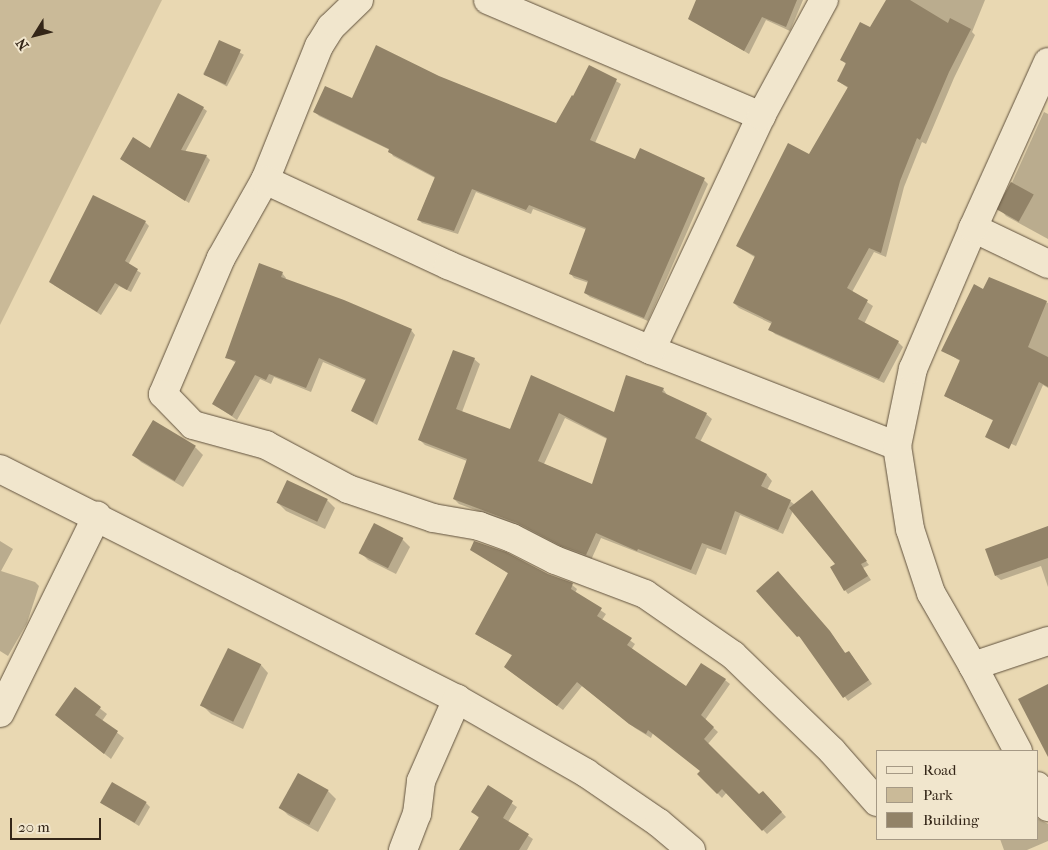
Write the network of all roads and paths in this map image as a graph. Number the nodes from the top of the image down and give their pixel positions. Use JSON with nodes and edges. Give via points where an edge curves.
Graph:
{"nodes":[{"id":1,"x":359,"y":0,"type":"edge"},
{"id":2,"x":488,"y":0,"type":"edge"},
{"id":3,"x":824,"y":0,"type":"edge"},
{"id":4,"x":1048,"y":62,"type":"edge"},
{"id":5,"x":761,"y":116,"type":"junction"},
{"id":6,"x":265,"y":180,"type":"junction"},
{"id":7,"x":973,"y":228,"type":"junction"},
{"id":8,"x":1048,"y":264,"type":"edge"},
{"id":9,"x":650,"y":350,"type":"junction"},
{"id":10,"x":896,"y":446,"type":"junction"},
{"id":11,"x":0,"y":469,"type":"edge"},
{"id":12,"x":97,"y":516,"type":"junction"},
{"id":13,"x":1048,"y":641,"type":"edge"},
{"id":14,"x":973,"y":666,"type":"junction"},
{"id":15,"x":457,"y":699,"type":"junction"},
{"id":16,"x":0,"y":713,"type":"edge"},
{"id":17,"x":1017,"y":750,"type":"edge"},
{"id":18,"x":1038,"y":788,"type":"edge"},
{"id":19,"x":876,"y":801,"type":"edge"},
{"id":20,"x":1048,"y":808,"type":"edge"},
{"id":21,"x":403,"y":850,"type":"edge"},
{"id":22,"x":691,"y":850,"type":"edge"}],
"edges":[{"from":1,"to":6,"type":"street","via":[[331,27],[319,46]]},
{"from":2,"to":5,"type":"street"},
{"from":3,"to":5,"type":"street"},
{"from":4,"to":7,"type":"street"},
{"from":5,"to":9,"type":"street"},
{"from":6,"to":9,"type":"street","via":[[448,265]]},
{"from":6,"to":19,"type":"street","via":[[221,258],[163,394],[193,425],[266,445],[348,489],[433,518],[478,526],[512,538],[555,560],[645,594],[733,655],[832,751]]},
{"from":7,"to":8,"type":"street"},
{"from":7,"to":10,"type":"street","via":[[913,369]]},
{"from":9,"to":10,"type":"street"},
{"from":10,"to":14,"type":"street","via":[[918,558],[931,593]]},
{"from":11,"to":12,"type":"street"},
{"from":12,"to":15,"type":"street"},
{"from":12,"to":16,"type":"street"},
{"from":13,"to":14,"type":"street"},
{"from":14,"to":17,"type":"street"},
{"from":15,"to":21,"type":"street","via":[[422,781],[417,814]]},
{"from":15,"to":22,"type":"street","via":[[586,773],[659,823]]},
{"from":18,"to":20,"type":"street"}]}
